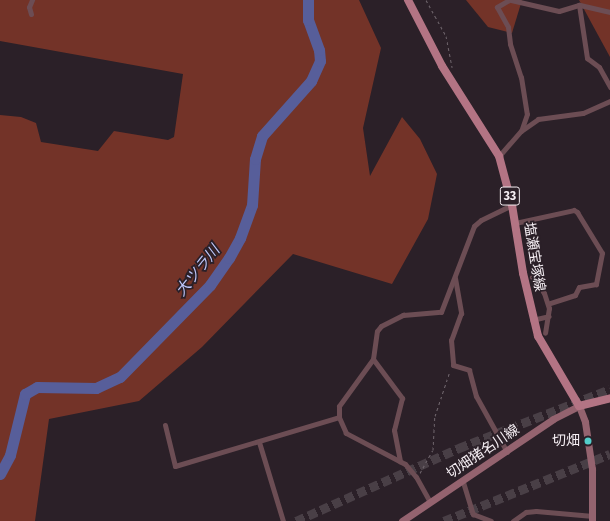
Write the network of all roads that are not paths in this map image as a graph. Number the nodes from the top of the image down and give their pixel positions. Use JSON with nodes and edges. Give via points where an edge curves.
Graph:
{"nodes":[{"id":1,"x":32,"y":0,"type":"edge"},
{"id":2,"x":408,"y":0,"type":"edge"},
{"id":3,"x":510,"y":0,"type":"edge"},
{"id":4,"x":579,"y":5,"type":"junction"},
{"id":5,"x":610,"y":12,"type":"edge"},
{"id":6,"x":31,"y":14,"type":"dead end"},
{"id":7,"x":610,"y":87,"type":"edge"},
{"id":8,"x":610,"y":100,"type":"edge"},
{"id":9,"x":521,"y":131,"type":"junction"},
{"id":10,"x":499,"y":156,"type":"junction"},
{"id":11,"x":512,"y":205,"type":"junction"},
{"id":12,"x":515,"y":223,"type":"junction"},
{"id":13,"x":455,"y":277,"type":"junction"},
{"id":14,"x":532,"y":277,"type":"dead end"},
{"id":15,"x":548,"y":304,"type":"junction"},
{"id":16,"x":549,"y":316,"type":"junction"},
{"id":17,"x":532,"y":320,"type":"junction"},
{"id":18,"x":545,"y":333,"type":"dead end"},
{"id":19,"x":373,"y":359,"type":"junction"},
{"id":20,"x":610,"y":398,"type":"edge"},
{"id":21,"x":579,"y":406,"type":"junction"},
{"id":22,"x":339,"y":417,"type":"junction"},
{"id":23,"x":165,"y":425,"type":"dead end"},
{"id":24,"x":260,"y":442,"type":"junction"},
{"id":25,"x":507,"y":452,"type":"junction"},
{"id":26,"x":400,"y":461,"type":"junction"},
{"id":27,"x":463,"y":482,"type":"junction"},
{"id":28,"x":430,"y":502,"type":"junction"},
{"id":29,"x":574,"y":518,"type":"edge"},
{"id":30,"x":593,"y":518,"type":"edge"},
{"id":31,"x":283,"y":521,"type":"edge"},
{"id":32,"x":402,"y":521,"type":"edge"},
{"id":33,"x":491,"y":521,"type":"edge"},
{"id":34,"x":513,"y":521,"type":"edge"}],
"edges":[{"from":1,"to":6,"type":"street","via":[[29,7]]},
{"from":2,"to":10,"type":"main road","name":"塩瀬宝塚線","number":"33","via":[[449,77]]},
{"from":3,"to":4,"type":"street","via":[[559,11]]},
{"from":3,"to":9,"type":"street","via":[[497,7],[508,27],[510,44],[521,77],[528,114]]},
{"from":4,"to":5,"type":"street"},
{"from":4,"to":7,"type":"street","via":[[587,58],[599,67]]},
{"from":8,"to":9,"type":"street","via":[[583,113],[538,119]]},
{"from":9,"to":10,"type":"street"},
{"from":10,"to":11,"type":"main road","name":"塩瀬宝塚線","number":"33"},
{"from":11,"to":12,"type":"main road","name":"塩瀬宝塚線","number":"33"},
{"from":11,"to":13,"type":"street","via":[[474,226]]},
{"from":12,"to":15,"type":"street","via":[[574,210],[602,252],[596,284],[579,287],[575,295]]},
{"from":12,"to":17,"type":"main road","name":"塩瀬宝塚線","number":"33"},
{"from":13,"to":19,"type":"street","via":[[441,312],[403,315],[381,326],[377,331]]},
{"from":13,"to":25,"type":"street","via":[[461,313],[451,340],[453,365],[469,370],[476,396]]},
{"from":14,"to":15,"type":"street","via":[[544,293]]},
{"from":15,"to":16,"type":"street"},
{"from":16,"to":17,"type":"street"},
{"from":16,"to":18,"type":"street"},
{"from":17,"to":21,"type":"main road","name":"塩瀬宝塚線","number":"33","via":[[538,336]]},
{"from":19,"to":22,"type":"street","via":[[341,400]]},
{"from":19,"to":26,"type":"street","via":[[402,398],[394,430]]},
{"from":20,"to":21,"type":"main road"},
{"from":21,"to":25,"type":"main road","name":"切畑猪名川線","via":[[554,419]]},
{"from":21,"to":30,"type":"main road","via":[[585,422],[592,469]]},
{"from":22,"to":24,"type":"street"},
{"from":22,"to":26,"type":"street","via":[[346,433]]},
{"from":23,"to":24,"type":"street","via":[[175,466]]},
{"from":24,"to":31,"type":"street"},
{"from":25,"to":27,"type":"main road","name":"切畑猪名川線"},
{"from":26,"to":28,"type":"street","via":[[416,477]]},
{"from":27,"to":28,"type":"main road","name":"切畑猪名川線"},
{"from":27,"to":33,"type":"street","via":[[473,514]]},
{"from":28,"to":32,"type":"main road","name":"切畑猪名川線"},
{"from":29,"to":30,"type":"street"},
{"from":29,"to":34,"type":"street","via":[[536,511],[526,512]]}]}
